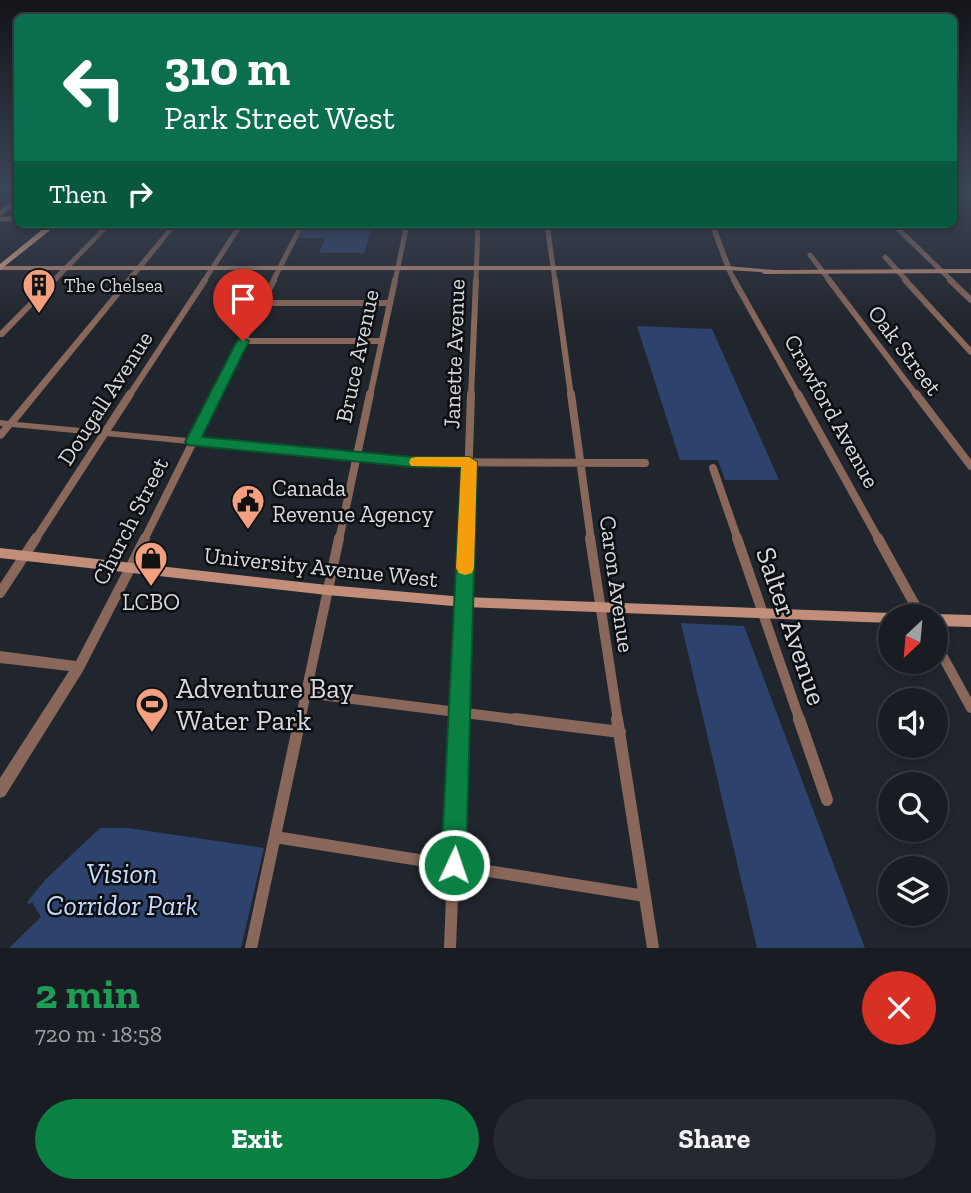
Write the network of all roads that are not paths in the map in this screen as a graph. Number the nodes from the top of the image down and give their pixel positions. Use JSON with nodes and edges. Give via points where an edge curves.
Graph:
{"nodes":[{"id":1,"x":39,"y":234,"type":"edge"},
{"id":2,"x":99,"y":234,"type":"edge"},
{"id":3,"x":167,"y":234,"type":"edge"},
{"id":4,"x":234,"y":234,"type":"edge"},
{"id":5,"x":297,"y":234,"type":"edge"},
{"id":6,"x":405,"y":234,"type":"edge"},
{"id":7,"x":478,"y":234,"type":"edge"},
{"id":8,"x":548,"y":234,"type":"edge"},
{"id":9,"x":716,"y":234,"type":"edge"},
{"id":10,"x":904,"y":234,"type":"edge"},
{"id":11,"x":810,"y":255,"type":"dead end"},
{"id":12,"x":885,"y":257,"type":"dead end"},
{"id":13,"x":0,"y":268,"type":"edge"},
{"id":14,"x":65,"y":269,"type":"junction"},
{"id":15,"x":138,"y":269,"type":"junction"},
{"id":16,"x":212,"y":269,"type":"junction"},
{"id":17,"x":279,"y":269,"type":"junction"},
{"id":18,"x":397,"y":269,"type":"junction"},
{"id":19,"x":476,"y":270,"type":"junction"},
{"id":20,"x":553,"y":270,"type":"junction"},
{"id":21,"x":729,"y":270,"type":"junction"},
{"id":22,"x":822,"y":271,"type":"junction"},
{"id":23,"x":896,"y":271,"type":"junction"},
{"id":24,"x":942,"y":271,"type":"junction"},
{"id":25,"x":971,"y":271,"type":"edge"},
{"id":26,"x":971,"y":300,"type":"edge"},
{"id":27,"x":262,"y":303,"type":"junction"},
{"id":28,"x":390,"y":303,"type":"junction"},
{"id":29,"x":0,"y":335,"type":"edge"},
{"id":30,"x":243,"y":341,"type":"junction"},
{"id":31,"x":382,"y":341,"type":"junction"},
{"id":32,"x":971,"y":352,"type":"edge"},
{"id":33,"x":5,"y":424,"type":"edge"},
{"id":34,"x":105,"y":433,"type":"junction"},
{"id":35,"x":0,"y":436,"type":"edge"},
{"id":36,"x":193,"y":442,"type":"junction"},
{"id":37,"x":356,"y":457,"type":"junction"},
{"id":38,"x":469,"y":462,"type":"junction"},
{"id":39,"x":580,"y":463,"type":"junction"},
{"id":40,"x":645,"y":463,"type":"dead end"},
{"id":41,"x":971,"y":466,"type":"edge"},
{"id":42,"x":713,"y":468,"type":"dead end"},
{"id":43,"x":0,"y":553,"type":"edge"},
{"id":44,"x":25,"y":556,"type":"junction"},
{"id":45,"x":130,"y":568,"type":"junction"},
{"id":46,"x":327,"y":590,"type":"junction"},
{"id":47,"x":0,"y":593,"type":"edge"},
{"id":48,"x":464,"y":602,"type":"junction"},
{"id":49,"x":914,"y":604,"type":"edge"},
{"id":50,"x":600,"y":607,"type":"junction"},
{"id":51,"x":763,"y":613,"type":"junction"},
{"id":52,"x":878,"y":617,"type":"edge"},
{"id":53,"x":948,"y":620,"type":"edge"},
{"id":54,"x":971,"y":621,"type":"edge"},
{"id":55,"x":0,"y":657,"type":"edge"},
{"id":56,"x":948,"y":666,"type":"edge"},
{"id":57,"x":79,"y":667,"type":"junction"},
{"id":58,"x":305,"y":693,"type":"junction"},
{"id":59,"x":971,"y":708,"type":"edge"},
{"id":60,"x":460,"y":712,"type":"junction"},
{"id":61,"x":620,"y":733,"type":"junction"},
{"id":62,"x":0,"y":791,"type":"edge"},
{"id":63,"x":827,"y":800,"type":"dead end"},
{"id":64,"x":275,"y":837,"type":"junction"},
{"id":65,"x":454,"y":865,"type":"junction"},
{"id":66,"x":645,"y":896,"type":"junction"},
{"id":67,"x":251,"y":948,"type":"edge"},
{"id":68,"x":450,"y":948,"type":"edge"},
{"id":69,"x":653,"y":948,"type":"edge"}],
"edges":[{"from":1,"to":13,"type":"main road"},
{"from":2,"to":14,"type":"street"},
{"from":3,"to":15,"type":"street"},
{"from":4,"to":16,"type":"street","name":"Dougall Avenue"},
{"from":5,"to":17,"type":"street","name":"Church Street"},
{"from":6,"to":18,"type":"street","name":"Bruce Avenue"},
{"from":7,"to":19,"type":"street","name":"Janette Avenue"},
{"from":8,"to":20,"type":"street","name":"Caron Avenue"},
{"from":9,"to":21,"type":"street","name":"Crawford Avenue"},
{"from":10,"to":24,"type":"street"},
{"from":11,"to":22,"type":"street","name":"Oak Street"},
{"from":12,"to":23,"type":"street"},
{"from":13,"to":14,"type":"main road"},
{"from":14,"to":15,"type":"main road"},
{"from":14,"to":29,"type":"street"},
{"from":15,"to":16,"type":"main road"},
{"from":15,"to":33,"type":"street"},
{"from":16,"to":17,"type":"main road"},
{"from":16,"to":34,"type":"street","name":"Dougall Avenue"},
{"from":17,"to":18,"type":"main road"},
{"from":17,"to":27,"type":"street","name":"Church Street"},
{"from":18,"to":19,"type":"main road"},
{"from":18,"to":28,"type":"street","name":"Bruce Avenue"},
{"from":19,"to":20,"type":"main road"},
{"from":19,"to":38,"type":"street","name":"Janette Avenue"},
{"from":20,"to":21,"type":"main road"},
{"from":20,"to":39,"type":"street","name":"Caron Avenue"},
{"from":21,"to":22,"type":"main road"},
{"from":21,"to":49,"type":"street","name":"Crawford Avenue"},
{"from":22,"to":23,"type":"main road"},
{"from":22,"to":41,"type":"street","name":"Oak Street"},
{"from":23,"to":24,"type":"main road"},
{"from":23,"to":32,"type":"street"},
{"from":24,"to":25,"type":"main road"},
{"from":24,"to":26,"type":"street"},
{"from":27,"to":28,"type":"street"},
{"from":27,"to":30,"type":"street","name":"Church Street"},
{"from":28,"to":31,"type":"street","name":"Bruce Avenue"},
{"from":30,"to":31,"type":"street"},
{"from":30,"to":36,"type":"street","name":"Church Street"},
{"from":31,"to":37,"type":"street","name":"Bruce Avenue"},
{"from":33,"to":34,"type":"street"},
{"from":33,"to":35,"type":"street"},
{"from":34,"to":36,"type":"street"},
{"from":34,"to":44,"type":"street","name":"Dougall Avenue"},
{"from":36,"to":37,"type":"street"},
{"from":36,"to":45,"type":"street","name":"Church Street"},
{"from":37,"to":38,"type":"street"},
{"from":37,"to":46,"type":"street","name":"Bruce Avenue"},
{"from":38,"to":39,"type":"street"},
{"from":38,"to":48,"type":"street","name":"Janette Avenue"},
{"from":39,"to":40,"type":"street"},
{"from":39,"to":50,"type":"street","name":"Caron Avenue"},
{"from":42,"to":51,"type":"street","name":"Salter Avenue"},
{"from":43,"to":44,"type":"main road","name":"University Avenue West"},
{"from":44,"to":45,"type":"main road","name":"University Avenue West"},
{"from":44,"to":47,"type":"street","name":"Dougall Avenue"},
{"from":45,"to":46,"type":"main road","name":"University Avenue West"},
{"from":45,"to":57,"type":"street","name":"Church Street"},
{"from":46,"to":48,"type":"main road","name":"University Avenue West"},
{"from":46,"to":58,"type":"street","name":"Bruce Avenue"},
{"from":48,"to":50,"type":"main road","name":"University Avenue West"},
{"from":48,"to":60,"type":"street","name":"Janette Avenue"},
{"from":50,"to":51,"type":"main road","name":"University Avenue West"},
{"from":50,"to":61,"type":"street","name":"Caron Avenue"},
{"from":51,"to":52,"type":"main road","name":"University Avenue West"},
{"from":51,"to":63,"type":"street","name":"Salter Avenue"},
{"from":53,"to":54,"type":"main road"},
{"from":55,"to":57,"type":"street"},
{"from":56,"to":59,"type":"street"},
{"from":57,"to":62,"type":"street","name":"Church Street"},
{"from":58,"to":60,"type":"street"},
{"from":58,"to":64,"type":"street","name":"Bruce Avenue"},
{"from":60,"to":61,"type":"street"},
{"from":60,"to":65,"type":"street","name":"Janette Avenue"},
{"from":61,"to":66,"type":"street","name":"Caron Avenue"},
{"from":64,"to":65,"type":"street"},
{"from":64,"to":67,"type":"street","name":"Bruce Avenue"},
{"from":65,"to":66,"type":"street"},
{"from":65,"to":68,"type":"street","name":"Janette Avenue"},
{"from":66,"to":69,"type":"street","name":"Caron Avenue"}]}
